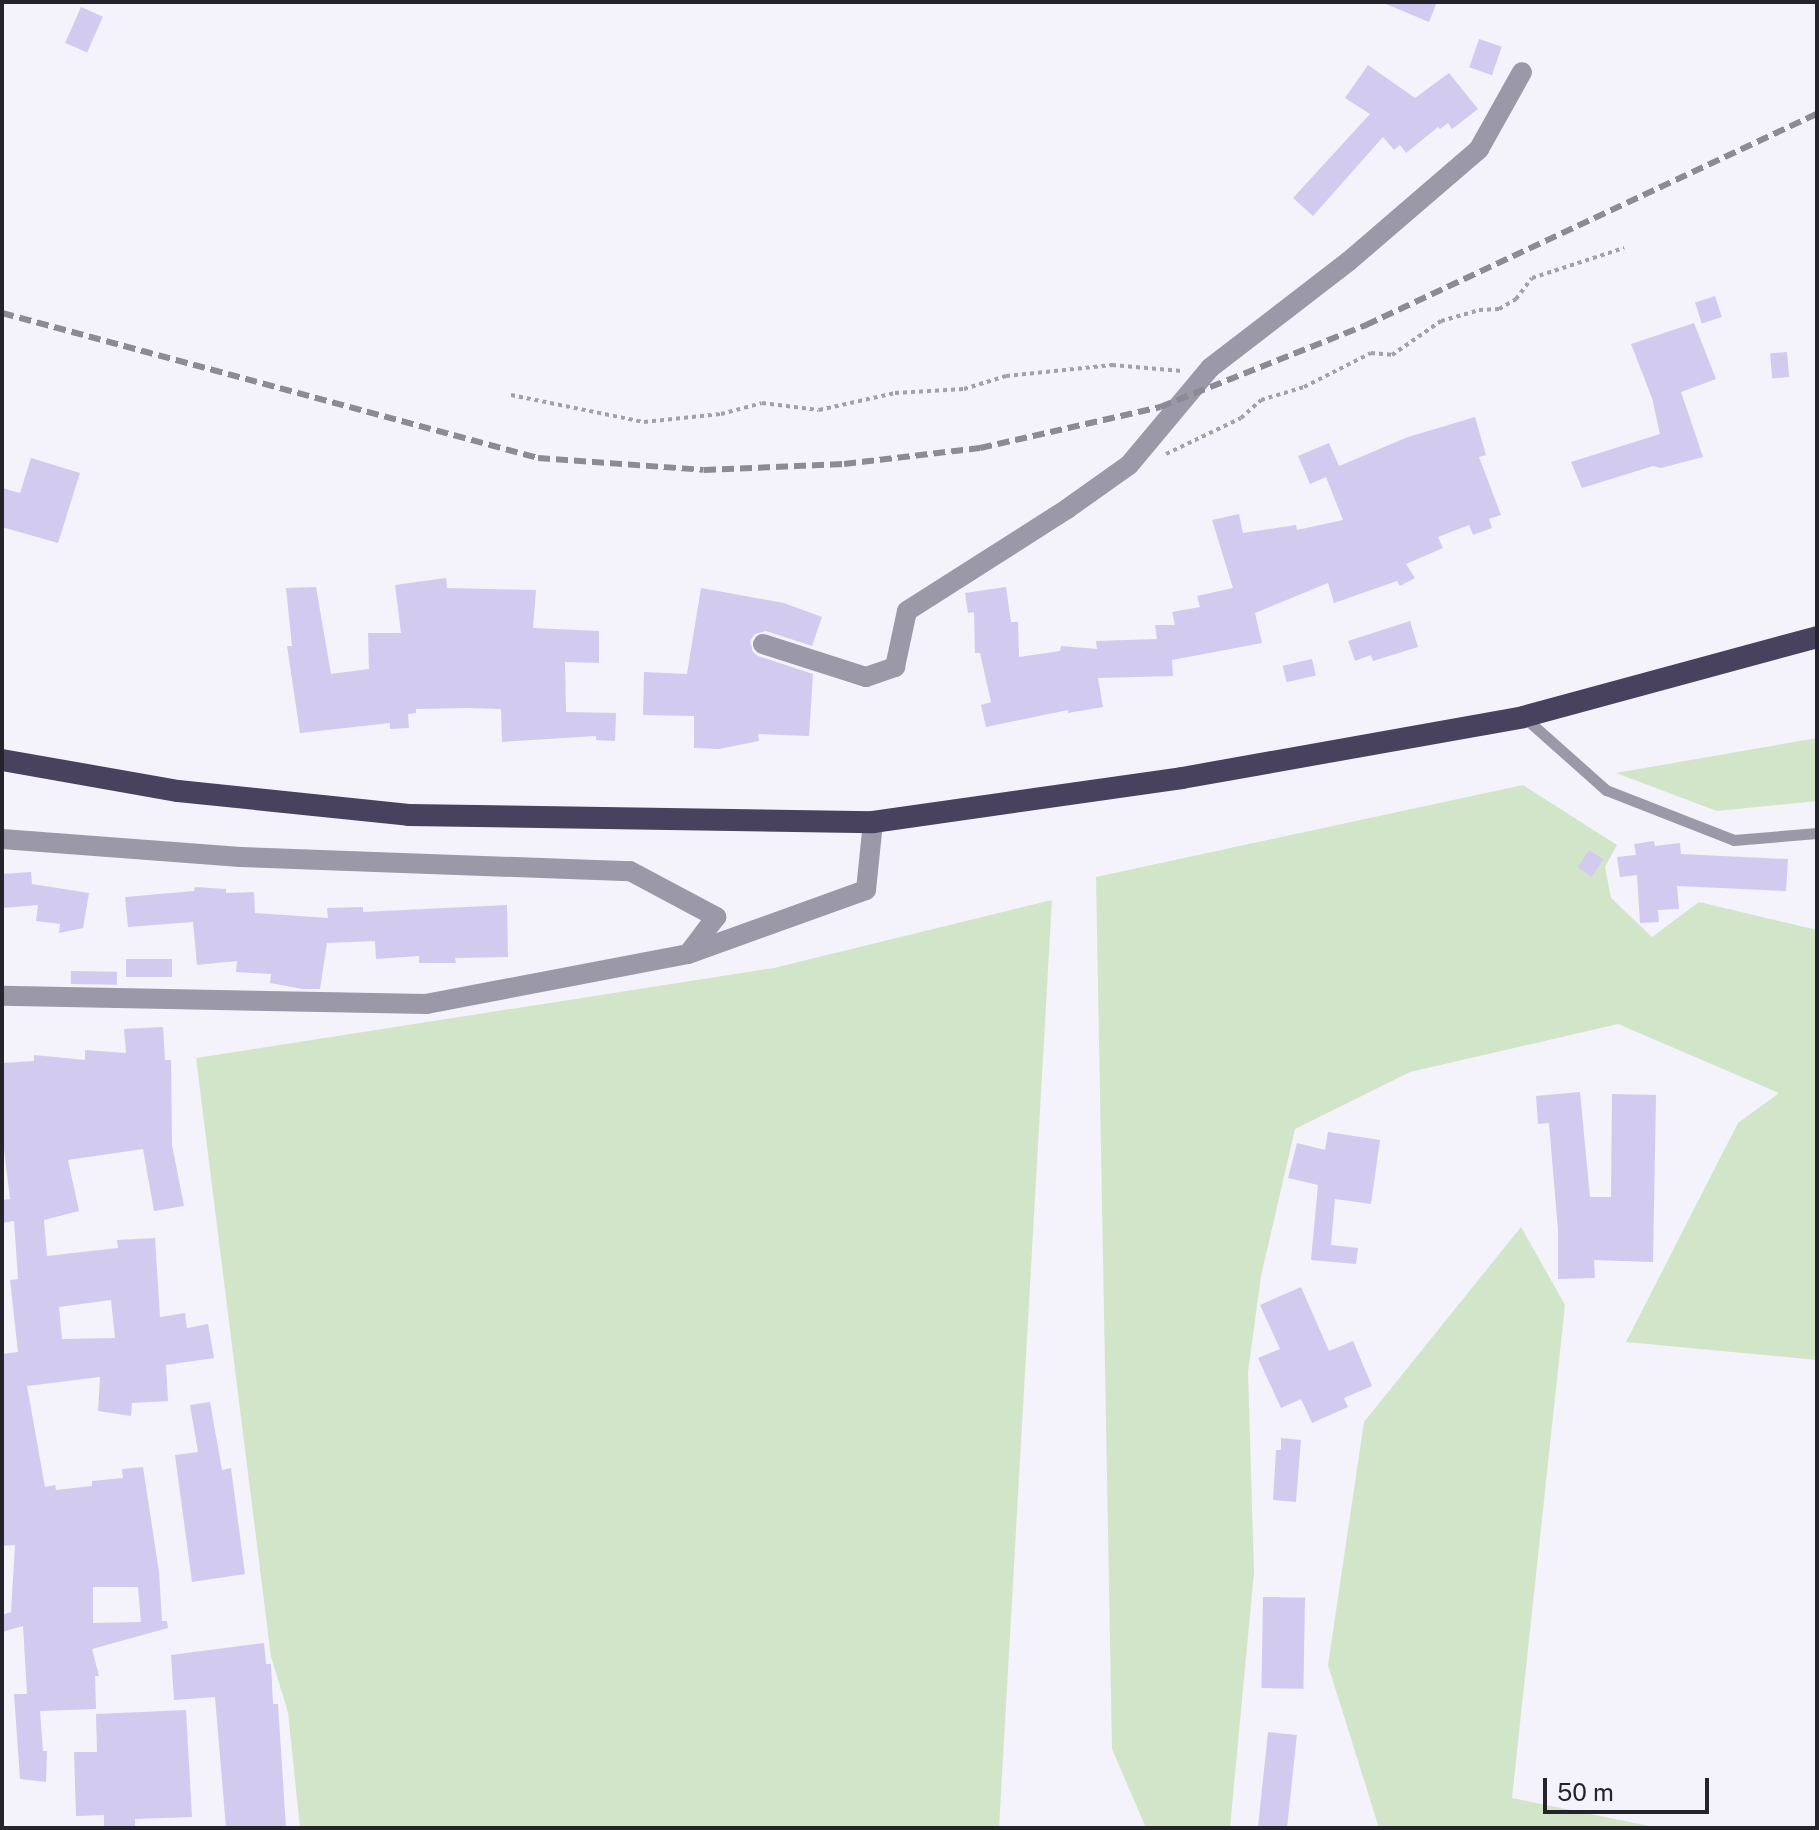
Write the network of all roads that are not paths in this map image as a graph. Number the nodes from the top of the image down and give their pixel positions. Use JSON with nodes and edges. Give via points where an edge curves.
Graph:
{"nodes":[{"id":1,"x":1522,"y":72,"type":"dead end"},
{"id":2,"x":1817,"y":637,"type":"edge"},
{"id":3,"x":763,"y":644,"type":"dead end"},
{"id":4,"x":1523,"y":717,"type":"junction"},
{"id":5,"x":2,"y":760,"type":"edge"},
{"id":6,"x":873,"y":822,"type":"junction"},
{"id":7,"x":1817,"y":833,"type":"edge"},
{"id":8,"x":2,"y":839,"type":"edge"},
{"id":9,"x":688,"y":954,"type":"junction"},
{"id":10,"x":2,"y":996,"type":"edge"}],
"edges":[{"from":1,"to":3,"type":"street","via":[[1479,149],[1349,261],[1210,368],[1129,465],[907,611],[895,667],[866,677]]},
{"from":2,"to":4,"type":"highway"},
{"from":4,"to":6,"type":"highway","via":[[1182,778]]},
{"from":4,"to":7,"type":"lane","via":[[1606,790],[1734,840]]},
{"from":5,"to":6,"type":"highway","via":[[178,791],[409,815]]},
{"from":6,"to":9,"type":"street","via":[[866,890]]},
{"from":8,"to":9,"type":"street","via":[[240,857],[630,871],[716,917]]},
{"from":9,"to":10,"type":"street","via":[[427,1004]]}]}
